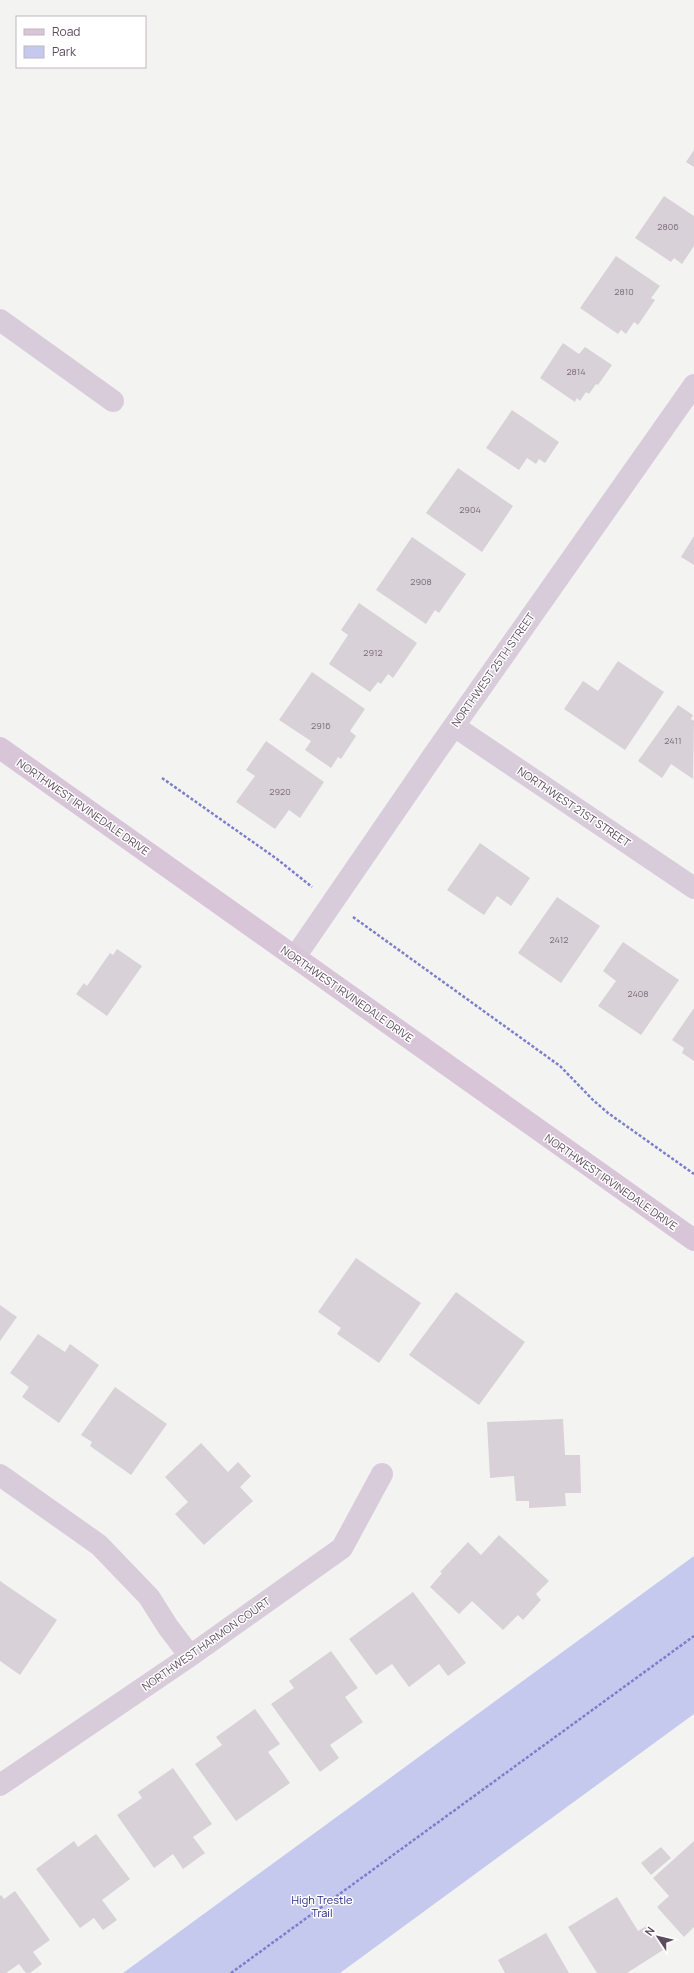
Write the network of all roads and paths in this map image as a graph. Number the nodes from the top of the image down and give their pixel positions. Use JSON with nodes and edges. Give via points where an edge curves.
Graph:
{"nodes":[{"id":1,"x":0,"y":320,"type":"edge"},
{"id":2,"x":694,"y":385,"type":"edge"},
{"id":3,"x":113,"y":401,"type":"dead end"},
{"id":4,"x":454,"y":726,"type":"junction"},
{"id":5,"x":0,"y":748,"type":"edge"},
{"id":6,"x":162,"y":778,"type":"dead end"},
{"id":7,"x":694,"y":888,"type":"edge"},
{"id":8,"x":316,"y":891,"type":"dead end"},
{"id":9,"x":355,"y":918,"type":"dead end"},
{"id":10,"x":294,"y":957,"type":"junction"},
{"id":11,"x":694,"y":1174,"type":"edge"},
{"id":12,"x":694,"y":1240,"type":"edge"},
{"id":13,"x":382,"y":1474,"type":"dead end"},
{"id":14,"x":0,"y":1475,"type":"edge"},
{"id":15,"x":694,"y":1636,"type":"edge"},
{"id":16,"x":190,"y":1656,"type":"junction"},
{"id":17,"x":0,"y":1786,"type":"edge"},
{"id":18,"x":231,"y":1973,"type":"edge"}],
"edges":[{"from":1,"to":3,"type":"street"},
{"from":2,"to":4,"type":"street","name":"NORTHWEST 25TH STREET"},
{"from":4,"to":7,"type":"street","name":"NORTHWEST 21ST STREET"},
{"from":4,"to":10,"type":"street","name":"NORTHWEST 25TH STREET"},
{"from":5,"to":10,"type":"main road","name":"NORTHWEST IRVINEDALE DRIVE"},
{"from":6,"to":8,"type":"path","via":[[277,859]]},
{"from":9,"to":11,"type":"path","via":[[560,1066],[608,1113]]},
{"from":10,"to":12,"type":"main road","name":"NORTHWEST IRVINEDALE DRIVE"},
{"from":13,"to":16,"type":"street","name":"NORTHWEST HARMON COURT","via":[[342,1548]]},
{"from":14,"to":16,"type":"street","via":[[99,1545],[149,1597]]},
{"from":15,"to":18,"type":"path"},
{"from":16,"to":17,"type":"street","name":"NORTHWEST HARMON COURT"}]}
